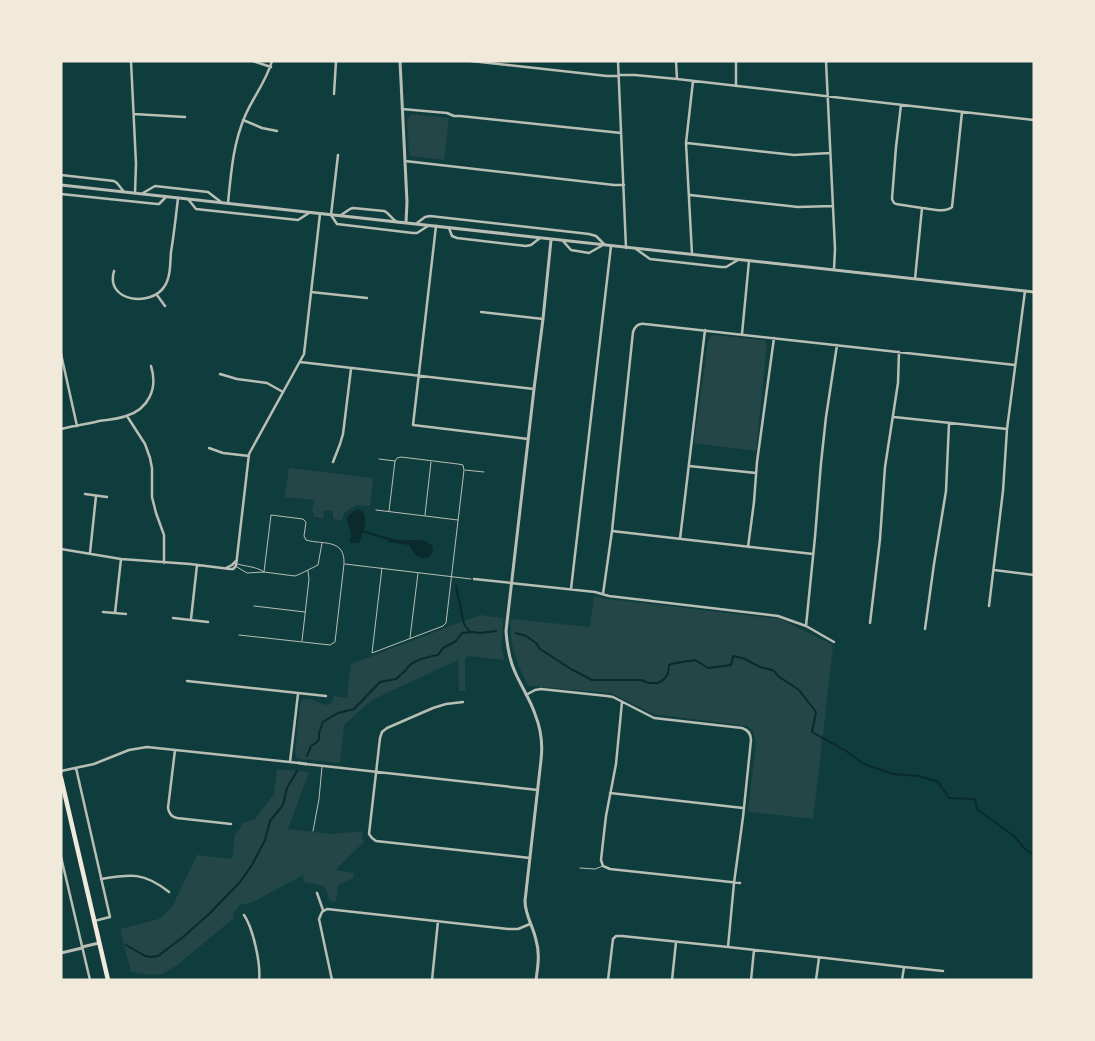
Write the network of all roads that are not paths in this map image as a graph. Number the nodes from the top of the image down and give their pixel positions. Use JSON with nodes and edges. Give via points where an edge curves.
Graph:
{"nodes":[{"id":1,"x":131,"y":61,"type":"edge"},
{"id":2,"x":253,"y":61,"type":"edge"},
{"id":3,"x":272,"y":61,"type":"edge"},
{"id":4,"x":336,"y":61,"type":"edge"},
{"id":5,"x":400,"y":61,"type":"edge"},
{"id":6,"x":471,"y":61,"type":"edge"},
{"id":7,"x":618,"y":61,"type":"edge"},
{"id":8,"x":676,"y":61,"type":"edge"},
{"id":9,"x":736,"y":61,"type":"edge"},
{"id":10,"x":826,"y":61,"type":"edge"},
{"id":11,"x":271,"y":67,"type":"junction"},
{"id":12,"x":619,"y":76,"type":"junction"},
{"id":13,"x":677,"y":79,"type":"junction"},
{"id":14,"x":693,"y":81,"type":"junction"},
{"id":15,"x":736,"y":86,"type":"junction"},
{"id":16,"x":334,"y":94,"type":"dead end"},
{"id":17,"x":828,"y":97,"type":"junction"},
{"id":18,"x":901,"y":105,"type":"junction"},
{"id":19,"x":402,"y":109,"type":"junction"},
{"id":20,"x":962,"y":112,"type":"junction"},
{"id":21,"x":134,"y":114,"type":"junction"},
{"id":22,"x":185,"y":117,"type":"dead end"},
{"id":23,"x":244,"y":120,"type":"junction"},
{"id":24,"x":1034,"y":120,"type":"edge"},
{"id":25,"x":277,"y":131,"type":"dead end"},
{"id":26,"x":621,"y":133,"type":"junction"},
{"id":27,"x":686,"y":143,"type":"junction"},
{"id":28,"x":830,"y":153,"type":"junction"},
{"id":29,"x":338,"y":155,"type":"dead end"},
{"id":30,"x":405,"y":161,"type":"junction"},
{"id":31,"x":61,"y":175,"type":"edge"},
{"id":32,"x":61,"y":185,"type":"edge"},
{"id":33,"x":624,"y":185,"type":"junction"},
{"id":34,"x":124,"y":192,"type":"junction"},
{"id":35,"x":135,"y":193,"type":"junction"},
{"id":36,"x":61,"y":194,"type":"edge"},
{"id":37,"x":142,"y":194,"type":"junction"},
{"id":38,"x":689,"y":195,"type":"junction"},
{"id":39,"x":167,"y":196,"type":"junction"},
{"id":40,"x":178,"y":198,"type":"junction"},
{"id":41,"x":188,"y":199,"type":"junction"},
{"id":42,"x":222,"y":203,"type":"junction"},
{"id":43,"x":228,"y":203,"type":"junction"},
{"id":44,"x":832,"y":206,"type":"junction"},
{"id":45,"x":922,"y":208,"type":"junction"},
{"id":46,"x":310,"y":212,"type":"junction"},
{"id":47,"x":320,"y":214,"type":"junction"},
{"id":48,"x":331,"y":215,"type":"junction"},
{"id":49,"x":340,"y":216,"type":"junction"},
{"id":50,"x":399,"y":222,"type":"junction"},
{"id":51,"x":406,"y":223,"type":"junction"},
{"id":52,"x":416,"y":224,"type":"junction"},
{"id":53,"x":429,"y":226,"type":"junction"},
{"id":54,"x":436,"y":226,"type":"junction"},
{"id":55,"x":449,"y":228,"type":"junction"},
{"id":56,"x":540,"y":238,"type":"junction"},
{"id":57,"x":551,"y":240,"type":"junction"},
{"id":58,"x":563,"y":241,"type":"junction"},
{"id":59,"x":604,"y":245,"type":"junction"},
{"id":60,"x":611,"y":246,"type":"junction"},
{"id":61,"x":626,"y":248,"type":"junction"},
{"id":62,"x":635,"y":249,"type":"junction"},
{"id":63,"x":692,"y":255,"type":"junction"},
{"id":64,"x":738,"y":260,"type":"junction"},
{"id":65,"x":749,"y":261,"type":"junction"},
{"id":66,"x":834,"y":270,"type":"junction"},
{"id":67,"x":114,"y":271,"type":"dead end"},
{"id":68,"x":915,"y":279,"type":"junction"},
{"id":69,"x":1025,"y":291,"type":"junction"},
{"id":70,"x":311,"y":292,"type":"junction"},
{"id":71,"x":1034,"y":292,"type":"edge"},
{"id":72,"x":157,"y":294,"type":"junction"},
{"id":73,"x":367,"y":298,"type":"dead end"},
{"id":74,"x":165,"y":306,"type":"dead end"},
{"id":75,"x":481,"y":312,"type":"dead end"},
{"id":76,"x":544,"y":319,"type":"junction"},
{"id":77,"x":705,"y":330,"type":"junction"},
{"id":78,"x":742,"y":334,"type":"junction"},
{"id":79,"x":774,"y":338,"type":"junction"},
{"id":80,"x":837,"y":345,"type":"junction"},
{"id":81,"x":900,"y":352,"type":"junction"},
{"id":82,"x":61,"y":354,"type":"edge"},
{"id":83,"x":300,"y":362,"type":"junction"},
{"id":84,"x":1015,"y":365,"type":"junction"},
{"id":85,"x":150,"y":366,"type":"dead end"},
{"id":86,"x":351,"y":369,"type":"junction"},
{"id":87,"x":220,"y":374,"type":"dead end"},
{"id":88,"x":418,"y":375,"type":"junction"},
{"id":89,"x":534,"y":389,"type":"junction"},
{"id":90,"x":283,"y":392,"type":"junction"},
{"id":91,"x":127,"y":416,"type":"junction"},
{"id":92,"x":894,"y":417,"type":"junction"},
{"id":93,"x":949,"y":423,"type":"junction"},
{"id":94,"x":77,"y":426,"type":"junction"},
{"id":95,"x":61,"y":429,"type":"edge"},
{"id":96,"x":1007,"y":429,"type":"junction"},
{"id":97,"x":528,"y":438,"type":"junction"},
{"id":98,"x":209,"y":448,"type":"dead end"},
{"id":99,"x":249,"y":456,"type":"junction"},
{"id":100,"x":380,"y":459,"type":"dead end"},
{"id":101,"x":432,"y":460,"type":"junction"},
{"id":102,"x":395,"y":461,"type":"junction"},
{"id":103,"x":332,"y":462,"type":"dead end"},
{"id":104,"x":689,"y":466,"type":"junction"},
{"id":105,"x":464,"y":470,"type":"junction"},
{"id":106,"x":484,"y":472,"type":"dead end"},
{"id":107,"x":756,"y":473,"type":"junction"},
{"id":108,"x":85,"y":494,"type":"dead end"},
{"id":109,"x":96,"y":496,"type":"junction"},
{"id":110,"x":107,"y":497,"type":"dead end"},
{"id":111,"x":376,"y":510,"type":"dead end"},
{"id":112,"x":389,"y":512,"type":"junction"},
{"id":113,"x":425,"y":516,"type":"junction"},
{"id":114,"x":458,"y":520,"type":"junction"},
{"id":115,"x":612,"y":531,"type":"junction"},
{"id":116,"x":680,"y":539,"type":"junction"},
{"id":117,"x":322,"y":543,"type":"junction"},
{"id":118,"x":748,"y":547,"type":"junction"},
{"id":119,"x":61,"y":549,"type":"edge"},
{"id":120,"x":90,"y":554,"type":"junction"},
{"id":121,"x":813,"y":554,"type":"junction"},
{"id":122,"x":121,"y":559,"type":"junction"},
{"id":123,"x":164,"y":562,"type":"junction"},
{"id":124,"x":344,"y":564,"type":"junction"},
{"id":125,"x":197,"y":565,"type":"junction"},
{"id":126,"x":235,"y":565,"type":"junction"},
{"id":127,"x":382,"y":568,"type":"junction"},
{"id":128,"x":994,"y":570,"type":"junction"},
{"id":129,"x":308,"y":571,"type":"junction"},
{"id":130,"x":264,"y":572,"type":"junction"},
{"id":131,"x":418,"y":572,"type":"junction"},
{"id":132,"x":1034,"y":574,"type":"edge"},
{"id":133,"x":452,"y":576,"type":"junction"},
{"id":134,"x":472,"y":579,"type":"joint"},
{"id":135,"x":511,"y":583,"type":"junction"},
{"id":136,"x":571,"y":589,"type":"junction"},
{"id":137,"x":603,"y":594,"type":"junction"},
{"id":138,"x":254,"y":606,"type":"dead end"},
{"id":139,"x":989,"y":606,"type":"dead end"},
{"id":140,"x":103,"y":612,"type":"dead end"},
{"id":141,"x":115,"y":612,"type":"junction"},
{"id":142,"x":305,"y":612,"type":"junction"},
{"id":143,"x":126,"y":614,"type":"dead end"},
{"id":144,"x":173,"y":618,"type":"dead end"},
{"id":145,"x":191,"y":619,"type":"junction"},
{"id":146,"x":208,"y":622,"type":"dead end"},
{"id":147,"x":870,"y":623,"type":"dead end"},
{"id":148,"x":806,"y":626,"type":"junction"},
{"id":149,"x":925,"y":629,"type":"dead end"},
{"id":150,"x":239,"y":635,"type":"dead end"},
{"id":151,"x":410,"y":638,"type":"junction"},
{"id":152,"x":302,"y":642,"type":"junction"},
{"id":153,"x":834,"y":642,"type":"dead end"},
{"id":154,"x":187,"y":681,"type":"dead end"},
{"id":155,"x":298,"y":694,"type":"junction"},
{"id":156,"x":526,"y":695,"type":"junction"},
{"id":157,"x":326,"y":696,"type":"dead end"},
{"id":158,"x":463,"y":702,"type":"dead end"},
{"id":159,"x":622,"y":702,"type":"junction"},
{"id":160,"x":175,"y":750,"type":"junction"},
{"id":161,"x":290,"y":762,"type":"junction"},
{"id":162,"x":299,"y":763,"type":"joint"},
{"id":163,"x":306,"y":764,"type":"joint"},
{"id":164,"x":322,"y":766,"type":"junction"},
{"id":165,"x":76,"y":768,"type":"junction"},
{"id":166,"x":61,"y":771,"type":"edge"},
{"id":167,"x":376,"y":772,"type":"junction"},
{"id":168,"x":61,"y":778,"type":"edge"},
{"id":169,"x":538,"y":790,"type":"junction"},
{"id":170,"x":610,"y":792,"type":"junction"},
{"id":171,"x":743,"y":808,"type":"junction"},
{"id":172,"x":743,"y":817,"type":"junction"},
{"id":173,"x":748,"y":818,"type":"dead end"},
{"id":174,"x":231,"y":824,"type":"dead end"},
{"id":175,"x":312,"y":830,"type":"dead end"},
{"id":176,"x":61,"y":857,"type":"edge"},
{"id":177,"x":530,"y":858,"type":"junction"},
{"id":178,"x":603,"y":866,"type":"junction"},
{"id":179,"x":580,"y":868,"type":"dead end"},
{"id":180,"x":101,"y":879,"type":"junction"},
{"id":181,"x":734,"y":882,"type":"junction"},
{"id":182,"x":740,"y":883,"type":"dead end"},
{"id":183,"x":169,"y":892,"type":"dead end"},
{"id":184,"x":317,"y":893,"type":"dead end"},
{"id":185,"x":323,"y":910,"type":"junction"},
{"id":186,"x":244,"y":915,"type":"dead end"},
{"id":187,"x":94,"y":921,"type":"junction"},
{"id":188,"x":438,"y":922,"type":"junction"},
{"id":189,"x":530,"y":924,"type":"junction"},
{"id":190,"x":676,"y":942,"type":"junction"},
{"id":191,"x":99,"y":943,"type":"junction"},
{"id":192,"x":728,"y":947,"type":"junction"},
{"id":193,"x":82,"y":948,"type":"junction"},
{"id":194,"x":754,"y":950,"type":"junction"},
{"id":195,"x":61,"y":953,"type":"edge"},
{"id":196,"x":819,"y":958,"type":"junction"},
{"id":197,"x":904,"y":967,"type":"junction"},
{"id":198,"x":943,"y":971,"type":"dead end"},
{"id":199,"x":90,"y":980,"type":"edge"},
{"id":200,"x":108,"y":980,"type":"edge"},
{"id":201,"x":259,"y":980,"type":"edge"},
{"id":202,"x":332,"y":980,"type":"edge"},
{"id":203,"x":432,"y":980,"type":"edge"},
{"id":204,"x":536,"y":980,"type":"edge"},
{"id":205,"x":608,"y":980,"type":"edge"},
{"id":206,"x":672,"y":980,"type":"edge"},
{"id":207,"x":750,"y":980,"type":"edge"},
{"id":208,"x":816,"y":980,"type":"edge"},
{"id":209,"x":902,"y":980,"type":"edge"}],
"edges":[{"from":1,"to":21,"type":"street"},
{"from":2,"to":11,"type":"street"},
{"from":3,"to":11,"type":"street"},
{"from":4,"to":16,"type":"street"},
{"from":5,"to":19,"type":"street"},
{"from":6,"to":12,"type":"street"},
{"from":7,"to":12,"type":"street"},
{"from":8,"to":13,"type":"street"},
{"from":9,"to":15,"type":"street"},
{"from":10,"to":17,"type":"street"},
{"from":11,"to":23,"type":"street"},
{"from":12,"to":13,"type":"street"},
{"from":12,"to":26,"type":"street"},
{"from":13,"to":14,"type":"street"},
{"from":14,"to":15,"type":"street"},
{"from":14,"to":27,"type":"street"},
{"from":15,"to":17,"type":"street"},
{"from":17,"to":18,"type":"street"},
{"from":17,"to":28,"type":"street"},
{"from":18,"to":20,"type":"street"},
{"from":18,"to":45,"type":"street","via":[[893,200],[896,204]]},
{"from":19,"to":26,"type":"street"},
{"from":19,"to":30,"type":"street"},
{"from":20,"to":24,"type":"street"},
{"from":20,"to":45,"type":"street","via":[[953,206],[947,210]]},
{"from":21,"to":22,"type":"street"},
{"from":21,"to":35,"type":"street"},
{"from":23,"to":25,"type":"street"},
{"from":23,"to":43,"type":"street","via":[[234,150]]},
{"from":26,"to":33,"type":"street"},
{"from":27,"to":28,"type":"street","via":[[794,155]]},
{"from":27,"to":38,"type":"street"},
{"from":28,"to":44,"type":"street"},
{"from":29,"to":48,"type":"street"},
{"from":30,"to":33,"type":"street"},
{"from":30,"to":51,"type":"street"},
{"from":31,"to":34,"type":"street","via":[[114,181]]},
{"from":32,"to":34,"type":"street"},
{"from":33,"to":61,"type":"street"},
{"from":34,"to":35,"type":"street"},
{"from":35,"to":37,"type":"street"},
{"from":36,"to":39,"type":"street","via":[[157,204]]},
{"from":37,"to":39,"type":"street"},
{"from":37,"to":42,"type":"street","via":[[154,186],[167,187],[209,192]]},
{"from":38,"to":44,"type":"street","via":[[798,207]]},
{"from":38,"to":63,"type":"street"},
{"from":39,"to":40,"type":"street"},
{"from":40,"to":41,"type":"street"},
{"from":40,"to":72,"type":"street","via":[[168,277]]},
{"from":41,"to":42,"type":"street"},
{"from":41,"to":46,"type":"street","via":[[196,209],[297,220]]},
{"from":42,"to":43,"type":"street"},
{"from":43,"to":46,"type":"street"},
{"from":44,"to":66,"type":"street"},
{"from":45,"to":68,"type":"street"},
{"from":46,"to":47,"type":"street"},
{"from":47,"to":48,"type":"street"},
{"from":47,"to":70,"type":"street"},
{"from":48,"to":49,"type":"street"},
{"from":48,"to":53,"type":"street","via":[[339,225],[413,233]]},
{"from":49,"to":50,"type":"street"},
{"from":49,"to":50,"type":"street","via":[[355,208],[385,212]]},
{"from":50,"to":51,"type":"street"},
{"from":51,"to":52,"type":"street"},
{"from":52,"to":53,"type":"street"},
{"from":52,"to":59,"type":"street","via":[[429,216],[589,234],[597,236]]},
{"from":53,"to":54,"type":"street"},
{"from":54,"to":55,"type":"street"},
{"from":54,"to":88,"type":"street"},
{"from":55,"to":56,"type":"street"},
{"from":55,"to":56,"type":"street","via":[[454,238],[496,243],[527,246]]},
{"from":56,"to":57,"type":"street"},
{"from":57,"to":58,"type":"street"},
{"from":57,"to":76,"type":"street"},
{"from":58,"to":59,"type":"street"},
{"from":58,"to":59,"type":"street","via":[[571,250],[588,253]]},
{"from":59,"to":60,"type":"street"},
{"from":60,"to":61,"type":"street"},
{"from":60,"to":136,"type":"street"},
{"from":61,"to":62,"type":"street"},
{"from":62,"to":63,"type":"street"},
{"from":62,"to":64,"type":"street","via":[[650,259],[711,266],[725,267]]},
{"from":63,"to":64,"type":"street"},
{"from":64,"to":65,"type":"street"},
{"from":65,"to":66,"type":"street"},
{"from":65,"to":78,"type":"street"},
{"from":66,"to":68,"type":"street"},
{"from":67,"to":72,"type":"street","via":[[114,285],[122,295],[146,298]]},
{"from":68,"to":69,"type":"street"},
{"from":69,"to":71,"type":"street"},
{"from":69,"to":84,"type":"street"},
{"from":70,"to":73,"type":"street"},
{"from":70,"to":83,"type":"street"},
{"from":72,"to":74,"type":"street"},
{"from":75,"to":76,"type":"street"},
{"from":76,"to":89,"type":"street"},
{"from":77,"to":78,"type":"street"},
{"from":77,"to":104,"type":"street"},
{"from":77,"to":115,"type":"street","via":[[645,324],[638,324],[635,328]]},
{"from":78,"to":79,"type":"street"},
{"from":79,"to":80,"type":"street"},
{"from":79,"to":107,"type":"street"},
{"from":80,"to":81,"type":"street"},
{"from":80,"to":121,"type":"street","via":[[826,417]]},
{"from":81,"to":84,"type":"street"},
{"from":81,"to":92,"type":"street"},
{"from":82,"to":94,"type":"street"},
{"from":83,"to":86,"type":"street"},
{"from":83,"to":90,"type":"street"},
{"from":84,"to":96,"type":"street"},
{"from":85,"to":91,"type":"street","via":[[154,382],[150,396],[141,408]]},
{"from":86,"to":88,"type":"street"},
{"from":86,"to":103,"type":"street","via":[[344,431]]},
{"from":87,"to":90,"type":"street","via":[[267,384]]},
{"from":88,"to":89,"type":"street"},
{"from":88,"to":97,"type":"street","via":[[413,425]]},
{"from":89,"to":97,"type":"street"},
{"from":90,"to":99,"type":"street"},
{"from":91,"to":94,"type":"street"},
{"from":91,"to":123,"type":"street","via":[[150,458],[152,497],[164,536]]},
{"from":92,"to":93,"type":"street"},
{"from":92,"to":147,"type":"street","via":[[885,467]]},
{"from":93,"to":96,"type":"street"},
{"from":93,"to":149,"type":"street","via":[[946,491]]},
{"from":94,"to":95,"type":"street"},
{"from":96,"to":128,"type":"street"},
{"from":97,"to":135,"type":"street"},
{"from":98,"to":99,"type":"street"},
{"from":99,"to":126,"type":"street"},
{"from":100,"to":102,"type":"lane"},
{"from":101,"to":102,"type":"lane","via":[[400,457]]},
{"from":101,"to":105,"type":"lane","via":[[460,464]]},
{"from":101,"to":113,"type":"lane"},
{"from":102,"to":112,"type":"lane"},
{"from":104,"to":107,"type":"street"},
{"from":104,"to":116,"type":"street"},
{"from":105,"to":106,"type":"lane"},
{"from":105,"to":114,"type":"lane"},
{"from":107,"to":118,"type":"street"},
{"from":108,"to":109,"type":"street"},
{"from":109,"to":110,"type":"street"},
{"from":109,"to":120,"type":"street"},
{"from":111,"to":112,"type":"lane"},
{"from":112,"to":113,"type":"lane"},
{"from":113,"to":114,"type":"lane"},
{"from":114,"to":133,"type":"lane"},
{"from":115,"to":116,"type":"street"},
{"from":115,"to":137,"type":"street"},
{"from":116,"to":118,"type":"street"},
{"from":117,"to":124,"type":"lane","via":[[340,548]]},
{"from":117,"to":129,"type":"lane","via":[[319,564]]},
{"from":117,"to":130,"type":"lane","via":[[306,540],[304,518],[271,515]]},
{"from":118,"to":121,"type":"street"},
{"from":119,"to":120,"type":"street"},
{"from":120,"to":122,"type":"street"},
{"from":121,"to":148,"type":"street"},
{"from":122,"to":123,"type":"street"},
{"from":122,"to":141,"type":"street"},
{"from":123,"to":125,"type":"street"},
{"from":124,"to":127,"type":"lane"},
{"from":124,"to":152,"type":"lane","via":[[335,642],[331,645]]},
{"from":125,"to":126,"type":"street","via":[[230,569]]},
{"from":125,"to":145,"type":"street"},
{"from":126,"to":130,"type":"lane"},
{"from":126,"to":130,"type":"lane","via":[[246,572]]},
{"from":127,"to":131,"type":"lane"},
{"from":127,"to":151,"type":"lane","via":[[372,652]]},
{"from":128,"to":132,"type":"street"},
{"from":128,"to":139,"type":"street"},
{"from":129,"to":130,"type":"lane","via":[[294,576]]},
{"from":129,"to":142,"type":"lane"},
{"from":131,"to":133,"type":"lane"},
{"from":131,"to":151,"type":"lane"},
{"from":133,"to":134,"type":"lane"},
{"from":133,"to":151,"type":"lane","via":[[446,623]]},
{"from":134,"to":135,"type":"street"},
{"from":135,"to":136,"type":"street"},
{"from":135,"to":156,"type":"street","via":[[507,643]]},
{"from":136,"to":137,"type":"street"},
{"from":137,"to":148,"type":"street","via":[[778,616]]},
{"from":138,"to":142,"type":"lane"},
{"from":140,"to":141,"type":"street"},
{"from":141,"to":143,"type":"street"},
{"from":142,"to":152,"type":"lane"},
{"from":144,"to":145,"type":"street"},
{"from":145,"to":146,"type":"street"},
{"from":148,"to":153,"type":"street"},
{"from":150,"to":152,"type":"lane"},
{"from":154,"to":155,"type":"street"},
{"from":155,"to":157,"type":"street"},
{"from":155,"to":161,"type":"street"},
{"from":156,"to":159,"type":"street","via":[[541,689],[607,696]]},
{"from":156,"to":169,"type":"street","via":[[541,739]]},
{"from":158,"to":167,"type":"street","via":[[433,708],[383,731]]},
{"from":159,"to":170,"type":"street"},
{"from":159,"to":171,"type":"street","via":[[654,718],[748,731],[751,738]]},
{"from":160,"to":161,"type":"street"},
{"from":160,"to":165,"type":"street","via":[[134,749]]},
{"from":160,"to":174,"type":"street","via":[[170,814],[177,818]]},
{"from":161,"to":162,"type":"street"},
{"from":162,"to":163,"type":"street"},
{"from":163,"to":164,"type":"street"},
{"from":164,"to":167,"type":"street"},
{"from":164,"to":175,"type":"lane"},
{"from":165,"to":166,"type":"street"},
{"from":165,"to":180,"type":"street"},
{"from":167,"to":169,"type":"street"},
{"from":167,"to":177,"type":"street","via":[[369,832],[375,841]]},
{"from":168,"to":187,"type":"main road"},
{"from":169,"to":177,"type":"street"},
{"from":170,"to":171,"type":"street"},
{"from":170,"to":178,"type":"street","via":[[601,857]]},
{"from":171,"to":172,"type":"street"},
{"from":172,"to":173,"type":"street"},
{"from":172,"to":181,"type":"street"},
{"from":176,"to":193,"type":"street"},
{"from":177,"to":189,"type":"street","via":[[525,903]]},
{"from":178,"to":179,"type":"lane"},
{"from":178,"to":181,"type":"street"},
{"from":180,"to":183,"type":"street","via":[[139,876],[157,882]]},
{"from":180,"to":187,"type":"street","via":[[110,916]]},
{"from":181,"to":182,"type":"street"},
{"from":181,"to":192,"type":"street"},
{"from":184,"to":185,"type":"street"},
{"from":185,"to":188,"type":"street"},
{"from":185,"to":202,"type":"street","via":[[319,919]]},
{"from":186,"to":201,"type":"street","via":[[253,935]]},
{"from":187,"to":191,"type":"main road"},
{"from":188,"to":189,"type":"street","via":[[511,929]]},
{"from":188,"to":203,"type":"street"},
{"from":189,"to":204,"type":"street","via":[[538,950]]},
{"from":190,"to":192,"type":"street"},
{"from":190,"to":205,"type":"street","via":[[616,936]]},
{"from":190,"to":206,"type":"street"},
{"from":191,"to":193,"type":"street"},
{"from":191,"to":200,"type":"main road"},
{"from":192,"to":194,"type":"street"},
{"from":193,"to":195,"type":"street"},
{"from":193,"to":199,"type":"street"},
{"from":194,"to":196,"type":"street"},
{"from":194,"to":207,"type":"street"},
{"from":196,"to":197,"type":"street"},
{"from":196,"to":208,"type":"street"},
{"from":197,"to":198,"type":"street"},
{"from":197,"to":209,"type":"street"}]}
